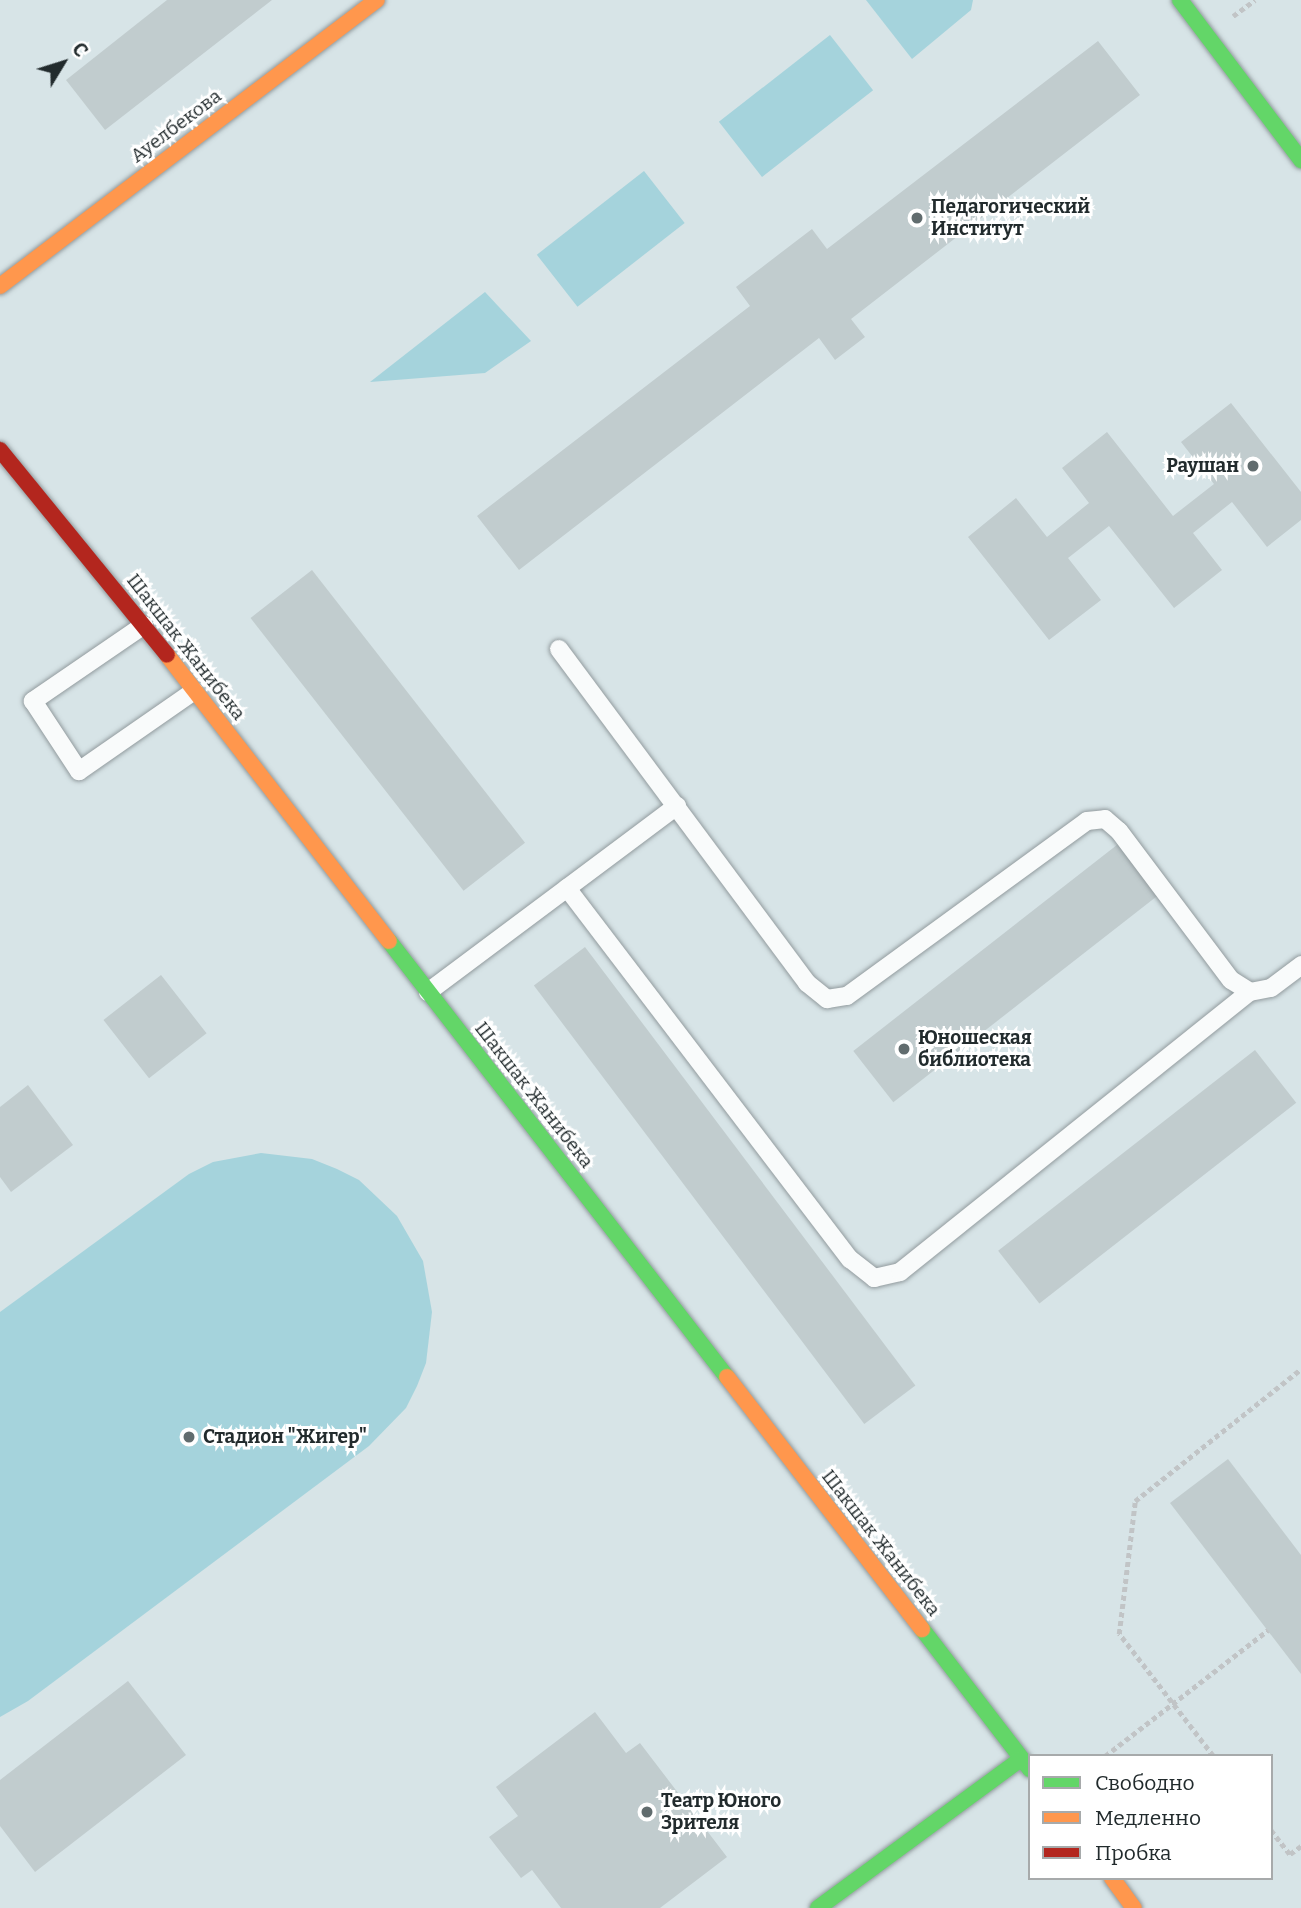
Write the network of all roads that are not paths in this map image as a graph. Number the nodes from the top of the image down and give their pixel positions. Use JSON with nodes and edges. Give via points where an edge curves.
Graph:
{"nodes":[{"id":1,"x":377,"y":0,"type":"edge"},
{"id":2,"x":1180,"y":0,"type":"edge"},
{"id":3,"x":1301,"y":160,"type":"edge"},
{"id":4,"x":0,"y":286,"type":"edge"},
{"id":5,"x":0,"y":450,"type":"edge"},
{"id":6,"x":144,"y":625,"type":"junction"},
{"id":7,"x":559,"y":649,"type":"dead end"},
{"id":8,"x":194,"y":691,"type":"junction"},
{"id":9,"x":677,"y":806,"type":"junction"},
{"id":10,"x":567,"y":888,"type":"junction"},
{"id":11,"x":1301,"y":965,"type":"edge"},
{"id":12,"x":428,"y":992,"type":"junction"},
{"id":13,"x":1250,"y":992,"type":"junction"},
{"id":14,"x":1026,"y":1764,"type":"edge"},
{"id":15,"x":1113,"y":1880,"type":"edge"},
{"id":16,"x":818,"y":1908,"type":"edge"},
{"id":17,"x":1134,"y":1908,"type":"edge"}],
"edges":[{"from":1,"to":4,"type":"main road","name":"Ауелбекова"},
{"from":2,"to":3,"type":"main road"},
{"from":5,"to":6,"type":"main road","name":"Шакшак Жанибека"},
{"from":6,"to":8,"type":"main road","name":"Шакшак Жанибека"},
{"from":6,"to":8,"type":"lane","via":[[33,701],[79,771]]},
{"from":7,"to":9,"type":"lane"},
{"from":8,"to":12,"type":"main road","name":"Шакшак Жанибека"},
{"from":9,"to":10,"type":"lane"},
{"from":9,"to":13,"type":"lane","via":[[807,983],[827,999],[847,996],[1087,821],[1105,820],[1119,831],[1231,980]]},
{"from":10,"to":12,"type":"lane"},
{"from":10,"to":13,"type":"lane","via":[[850,1259],[874,1278],[901,1272]]},
{"from":11,"to":13,"type":"lane","via":[[1271,988]]},
{"from":12,"to":14,"type":"main road","name":"Шакшак Жанибека"},
{"from":14,"to":16,"type":"main road"},
{"from":15,"to":17,"type":"main road"}]}
